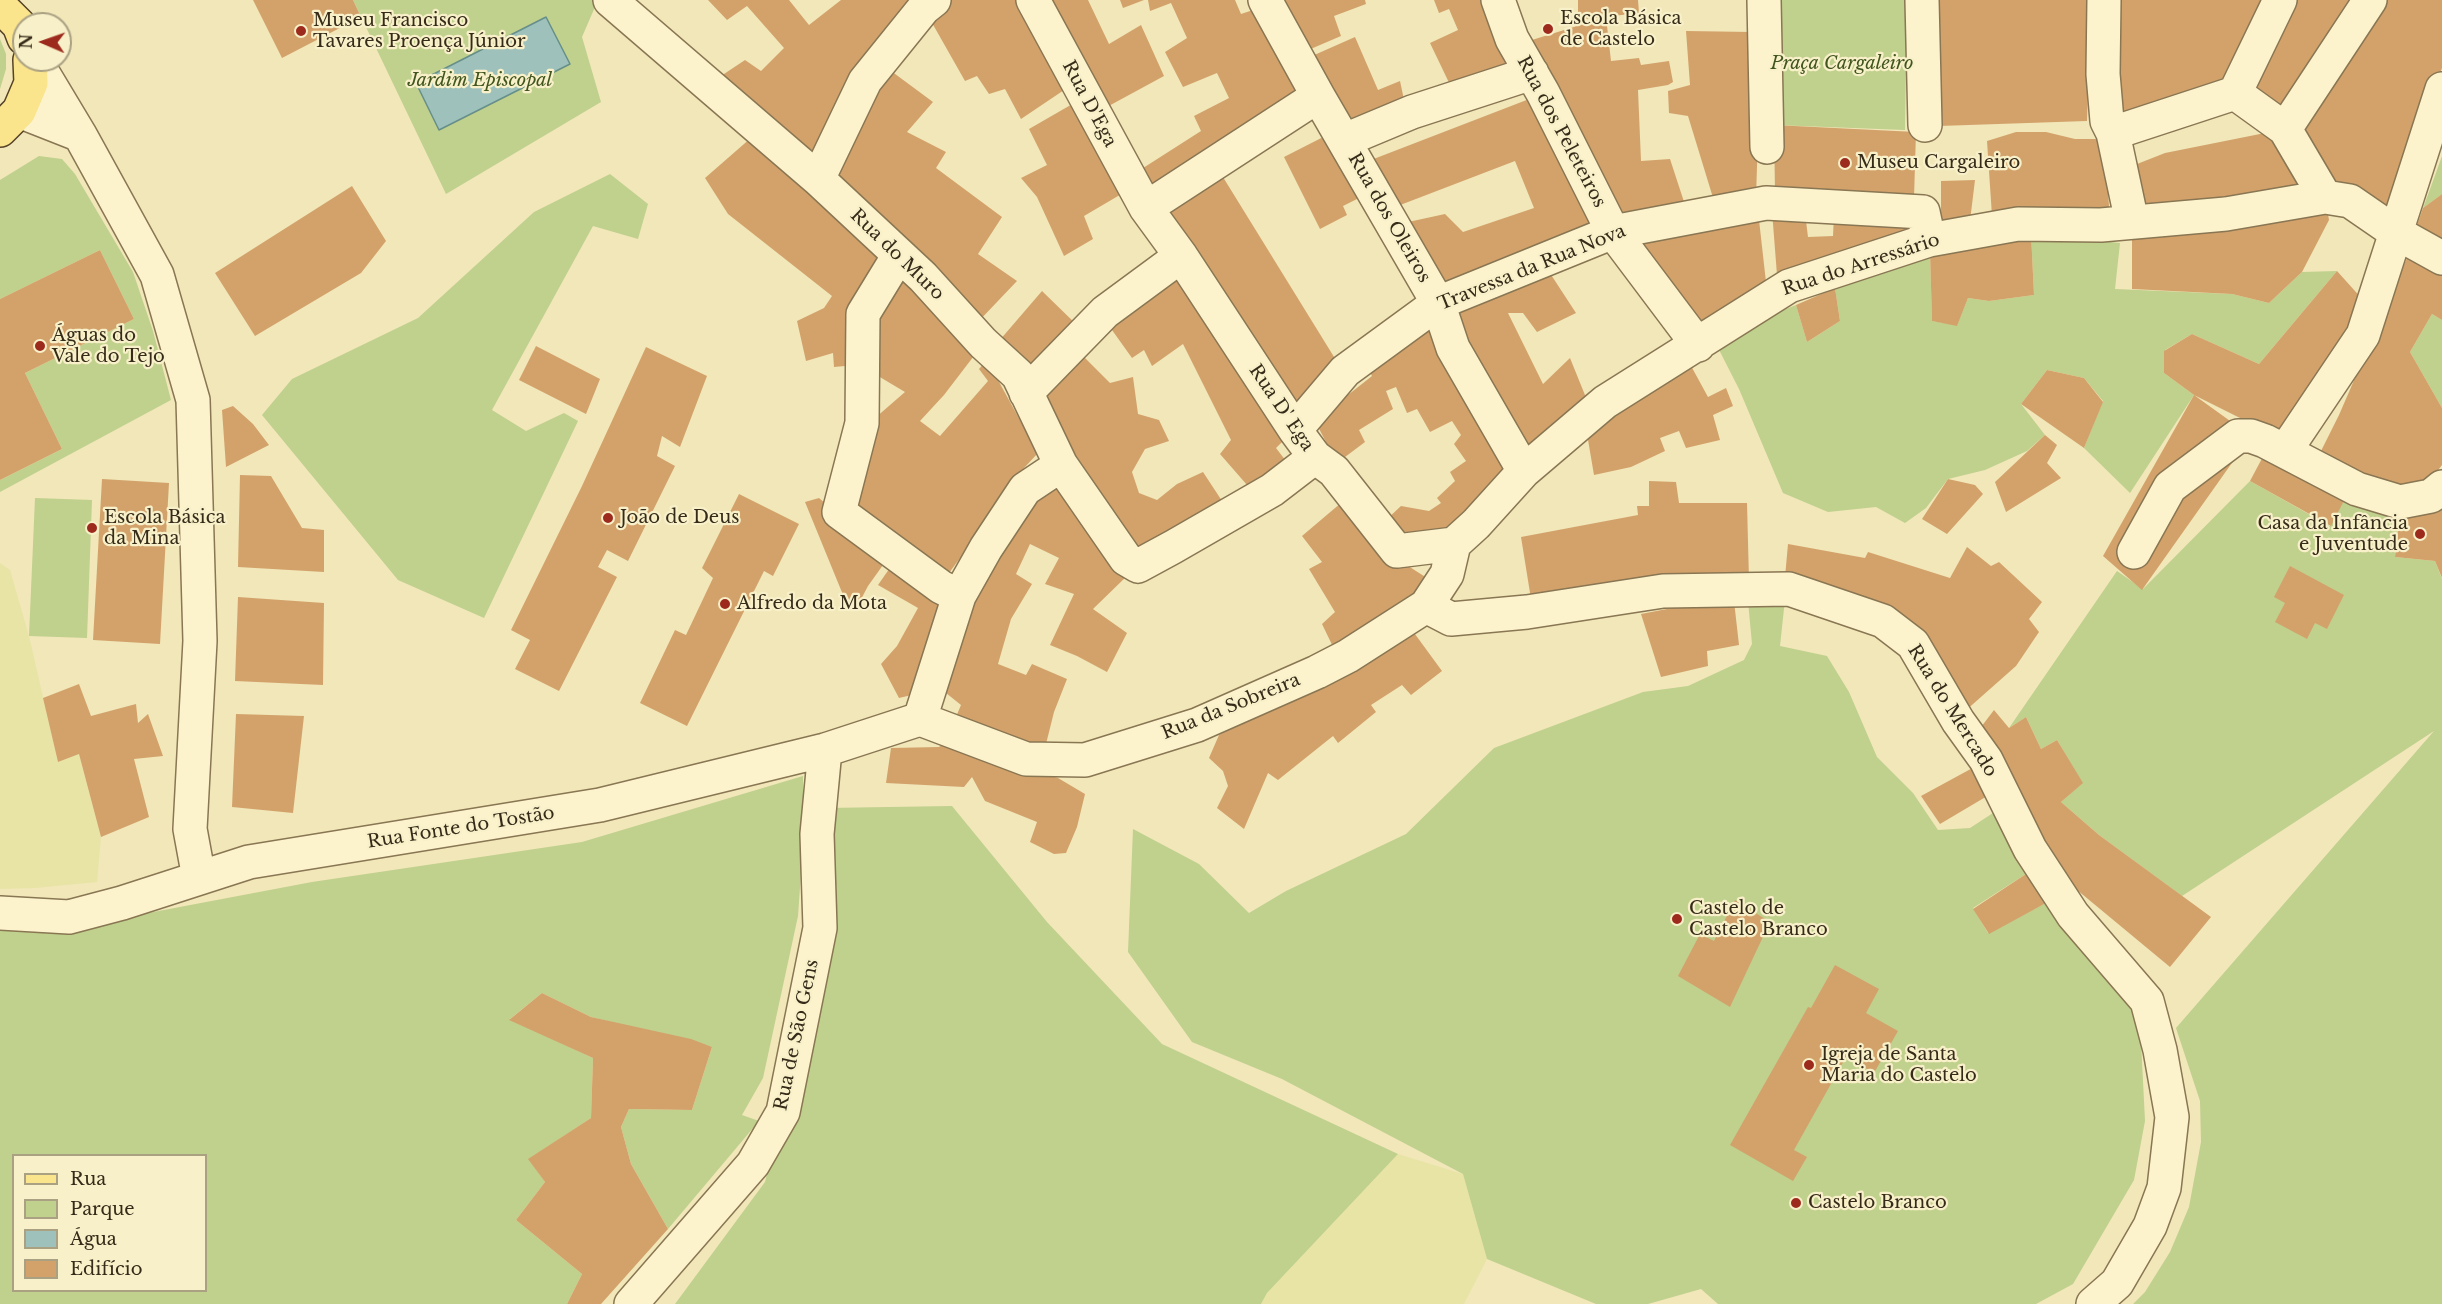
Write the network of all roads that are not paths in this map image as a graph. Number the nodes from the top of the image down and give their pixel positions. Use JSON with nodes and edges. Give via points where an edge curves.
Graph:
{"nodes":[{"id":1,"x":934,"y":0,"type":"edge"},
{"id":2,"x":1033,"y":0,"type":"edge"},
{"id":3,"x":1265,"y":0,"type":"edge"},
{"id":4,"x":1498,"y":0,"type":"edge"},
{"id":5,"x":1764,"y":0,"type":"edge"},
{"id":6,"x":1922,"y":0,"type":"edge"},
{"id":7,"x":2104,"y":0,"type":"edge"},
{"id":8,"x":2280,"y":0,"type":"edge"},
{"id":9,"x":2370,"y":0,"type":"edge"},
{"id":10,"x":631,"y":5,"type":"edge"},
{"id":11,"x":0,"y":6,"type":"edge"},
{"id":12,"x":12,"y":18,"type":"edge"},
{"id":13,"x":31,"y":72,"type":"edge"},
{"id":14,"x":41,"y":72,"type":"edge"},
{"id":15,"x":1532,"y":74,"type":"junction"},
{"id":16,"x":2442,"y":89,"type":"edge"},
{"id":17,"x":2235,"y":93,"type":"junction"},
{"id":18,"x":1318,"y":96,"type":"junction"},
{"id":19,"x":9,"y":120,"type":"edge"},
{"id":20,"x":1925,"y":125,"type":"dead end"},
{"id":21,"x":2285,"y":129,"type":"junction"},
{"id":22,"x":2114,"y":133,"type":"junction"},
{"id":23,"x":80,"y":135,"type":"junction"},
{"id":24,"x":1345,"y":140,"type":"junction"},
{"id":25,"x":1767,"y":147,"type":"dead end"},
{"id":26,"x":818,"y":178,"type":"junction"},
{"id":27,"x":2325,"y":197,"type":"junction"},
{"id":28,"x":1146,"y":208,"type":"junction"},
{"id":29,"x":2132,"y":222,"type":"junction"},
{"id":30,"x":1926,"y":226,"type":"junction"},
{"id":31,"x":1613,"y":232,"type":"junction"},
{"id":32,"x":2395,"y":232,"type":"junction"},
{"id":33,"x":899,"y":255,"type":"junction"},
{"id":34,"x":1181,"y":256,"type":"junction"},
{"id":35,"x":2442,"y":258,"type":"edge"},
{"id":36,"x":1438,"y":303,"type":"junction"},
{"id":37,"x":1698,"y":345,"type":"junction"},
{"id":38,"x":1026,"y":393,"type":"junction"},
{"id":39,"x":1294,"y":430,"type":"junction"},
{"id":40,"x":2285,"y":451,"type":"junction"},
{"id":41,"x":1315,"y":457,"type":"junction"},
{"id":42,"x":1061,"y":465,"type":"junction"},
{"id":43,"x":1524,"y":471,"type":"junction"},
{"id":44,"x":2442,"y":487,"type":"edge"},
{"id":45,"x":1454,"y":544,"type":"junction"},
{"id":46,"x":2134,"y":552,"type":"dead end"},
{"id":47,"x":959,"y":596,"type":"junction"},
{"id":48,"x":1426,"y":606,"type":"junction"},
{"id":49,"x":920,"y":719,"type":"junction"},
{"id":50,"x":825,"y":750,"type":"junction"},
{"id":51,"x":199,"y":878,"type":"junction"},
{"id":52,"x":0,"y":913,"type":"edge"},
{"id":53,"x":631,"y":1304,"type":"edge"},
{"id":54,"x":2093,"y":1304,"type":"edge"}],
"edges":[{"from":1,"to":26,"type":"street","via":[[866,81]]},
{"from":2,"to":28,"type":"street","name":"Rua D'Ega"},
{"from":3,"to":18,"type":"street","name":"Rua dos Oleiros"},
{"from":4,"to":15,"type":"street","name":"Rua dos Peleteiros","via":[[1512,39]]},
{"from":5,"to":25,"type":"street"},
{"from":6,"to":20,"type":"street"},
{"from":7,"to":22,"type":"street","via":[[2103,74],[2107,122]]},
{"from":8,"to":17,"type":"street"},
{"from":9,"to":21,"type":"street"},
{"from":10,"to":26,"type":"street","name":"Rua do Muro"},
{"from":11,"to":12,"type":"main road"},
{"from":13,"to":19,"type":"main road","via":[[30,83]]},
{"from":14,"to":23,"type":"street"},
{"from":15,"to":24,"type":"street","via":[[1412,111]]},
{"from":15,"to":31,"type":"street","name":"Rua dos Peleteiros"},
{"from":16,"to":32,"type":"street"},
{"from":17,"to":21,"type":"street"},
{"from":17,"to":22,"type":"street"},
{"from":18,"to":24,"type":"street","name":"Rua dos Oleiros"},
{"from":18,"to":28,"type":"street"},
{"from":19,"to":23,"type":"street"},
{"from":21,"to":27,"type":"street"},
{"from":22,"to":29,"type":"street"},
{"from":23,"to":51,"type":"street","via":[[157,274],[193,400],[200,641],[190,829]]},
{"from":24,"to":36,"type":"street","name":"Rua dos Oleiros"},
{"from":26,"to":33,"type":"street","name":"Rua do Muro"},
{"from":27,"to":29,"type":"street","name":"Rua do Arressário","via":[[2226,214]]},
{"from":27,"to":32,"type":"street","name":"Rua do Arressário","via":[[2350,201]]},
{"from":28,"to":34,"type":"street","name":"Rua D' Ega"},
{"from":29,"to":30,"type":"street","name":"Rua do Arressário"},
{"from":30,"to":31,"type":"street","name":"Travessa da Rua Nova","via":[[1766,203]]},
{"from":30,"to":37,"type":"street","name":"Rua do Arressário","via":[[1789,286]]},
{"from":31,"to":36,"type":"street","name":"Travessa da Rua Nova"},
{"from":31,"to":37,"type":"street","name":"Rua dos Peleteiros"},
{"from":32,"to":35,"type":"street","name":"Rua do Arressário"},
{"from":32,"to":40,"type":"street","via":[[2363,335]]},
{"from":33,"to":38,"type":"street","name":"Rua do Muro","via":[[983,344],[1018,375]]},
{"from":33,"to":47,"type":"street","via":[[863,314],[862,423],[839,512]]},
{"from":34,"to":38,"type":"street","via":[[1105,312]]},
{"from":34,"to":39,"type":"street","name":"Rua D' Ega"},
{"from":36,"to":39,"type":"street","name":"Travessa da Rua Nova","via":[[1345,371]]},
{"from":36,"to":43,"type":"street","name":"Rua dos Oleiros","via":[[1453,348]]},
{"from":37,"to":43,"type":"street","name":"Rua do Arressário","via":[[1605,402]]},
{"from":38,"to":42,"type":"street","name":"Rua do Muro"},
{"from":39,"to":41,"type":"street","name":"Rua D' Ega"},
{"from":40,"to":44,"type":"street","via":[[2357,489],[2400,502],[2431,496]]},
{"from":40,"to":46,"type":"street","via":[[2251,436],[2238,436],[2170,487]]},
{"from":41,"to":42,"type":"street","name":"Rua do Muro","via":[[1272,490],[1138,566],[1126,559]]},
{"from":41,"to":45,"type":"street","name":"Rua D' Ega","via":[[1334,471],[1397,551]]},
{"from":42,"to":47,"type":"street","via":[[1025,489]]},
{"from":43,"to":45,"type":"street","name":"Rua do Arressário"},
{"from":45,"to":48,"type":"street","via":[[1447,574]]},
{"from":47,"to":49,"type":"street"},
{"from":48,"to":49,"type":"street","name":"Rua da Sobreira","via":[[1348,656],[1306,677],[1197,725],[1085,760],[1026,759]]},
{"from":48,"to":54,"type":"street","name":"Rua do Mercado","via":[[1451,619],[1527,612],[1663,591],[1789,589],[1883,621],[1913,644],[1986,760],[2030,849],[2073,915],[2147,1001],[2172,1117],[2164,1188],[2150,1226],[2116,1283]]},
{"from":49,"to":50,"type":"street","name":"Rua Fonte do Tostão"},
{"from":50,"to":51,"type":"street","name":"Rua Fonte do Tostão","via":[[600,805],[249,862]]},
{"from":50,"to":53,"type":"street","name":"Rua de São Gens","via":[[817,834],[820,928],[783,1112],[753,1164]]},
{"from":51,"to":52,"type":"street","name":"Rua Fonte do Tostão","via":[[69,917]]}]}
